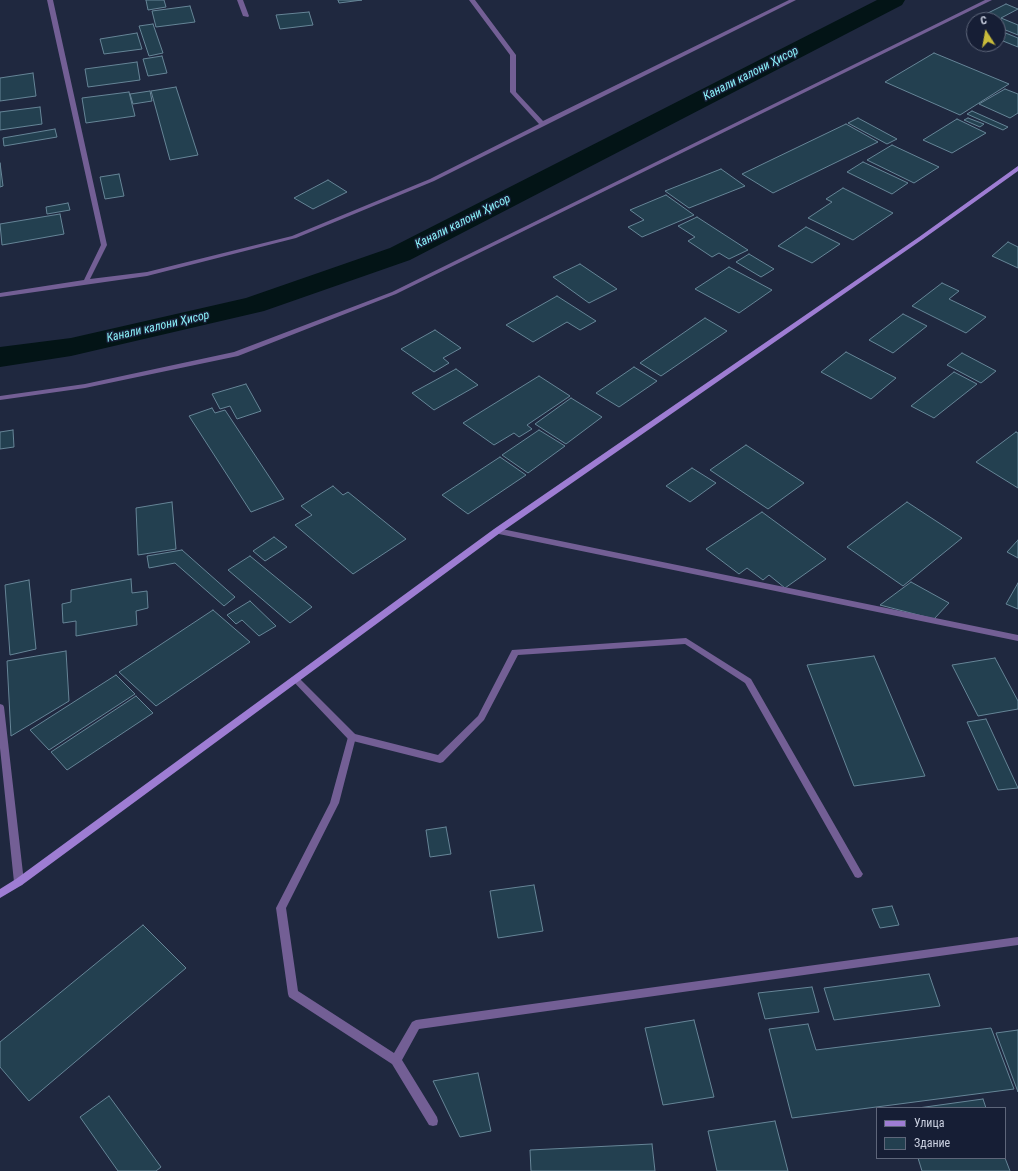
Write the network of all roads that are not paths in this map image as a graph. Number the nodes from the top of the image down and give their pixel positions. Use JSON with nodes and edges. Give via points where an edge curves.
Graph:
{"nodes":[{"id":1,"x":50,"y":0,"type":"edge"},
{"id":2,"x":240,"y":0,"type":"edge"},
{"id":3,"x":472,"y":0,"type":"edge"},
{"id":4,"x":793,"y":0,"type":"edge"},
{"id":5,"x":989,"y":0,"type":"edge"},
{"id":6,"x":246,"y":16,"type":"dead end"},
{"id":7,"x":542,"y":124,"type":"junction"},
{"id":8,"x":1018,"y":168,"type":"edge"},
{"id":9,"x":86,"y":282,"type":"junction"},
{"id":10,"x":0,"y":295,"type":"edge"},
{"id":11,"x":0,"y":398,"type":"edge"},
{"id":12,"x":497,"y":531,"type":"junction"},
{"id":13,"x":1018,"y":638,"type":"edge"},
{"id":14,"x":295,"y":679,"type":"junction"},
{"id":15,"x":0,"y":707,"type":"edge"},
{"id":16,"x":352,"y":737,"type":"junction"},
{"id":17,"x":858,"y":874,"type":"dead end"},
{"id":18,"x":19,"y":882,"type":"junction"},
{"id":19,"x":0,"y":894,"type":"edge"},
{"id":20,"x":1018,"y":941,"type":"edge"},
{"id":21,"x":396,"y":1060,"type":"junction"},
{"id":22,"x":432,"y":1121,"type":"dead end"}],
"edges":[{"from":1,"to":9,"type":"street","via":[[104,245]]},
{"from":2,"to":6,"type":"street"},
{"from":3,"to":7,"type":"street","via":[[513,55],[513,92]]},
{"from":4,"to":7,"type":"street"},
{"from":5,"to":11,"type":"street","via":[[394,293],[236,354],[85,386]]},
{"from":7,"to":9,"type":"street","via":[[432,180],[294,237],[147,274]]},
{"from":8,"to":12,"type":"main road"},
{"from":9,"to":10,"type":"street"},
{"from":12,"to":13,"type":"street"},
{"from":12,"to":14,"type":"main road"},
{"from":14,"to":16,"type":"street"},
{"from":14,"to":18,"type":"main road"},
{"from":15,"to":18,"type":"street"},
{"from":16,"to":17,"type":"street","via":[[440,759],[481,718],[515,652],[686,641],[748,680]]},
{"from":16,"to":21,"type":"street","via":[[334,803],[281,908],[293,994]]},
{"from":18,"to":19,"type":"main road"},
{"from":20,"to":21,"type":"street","via":[[416,1025]]},
{"from":21,"to":22,"type":"street"}]}
